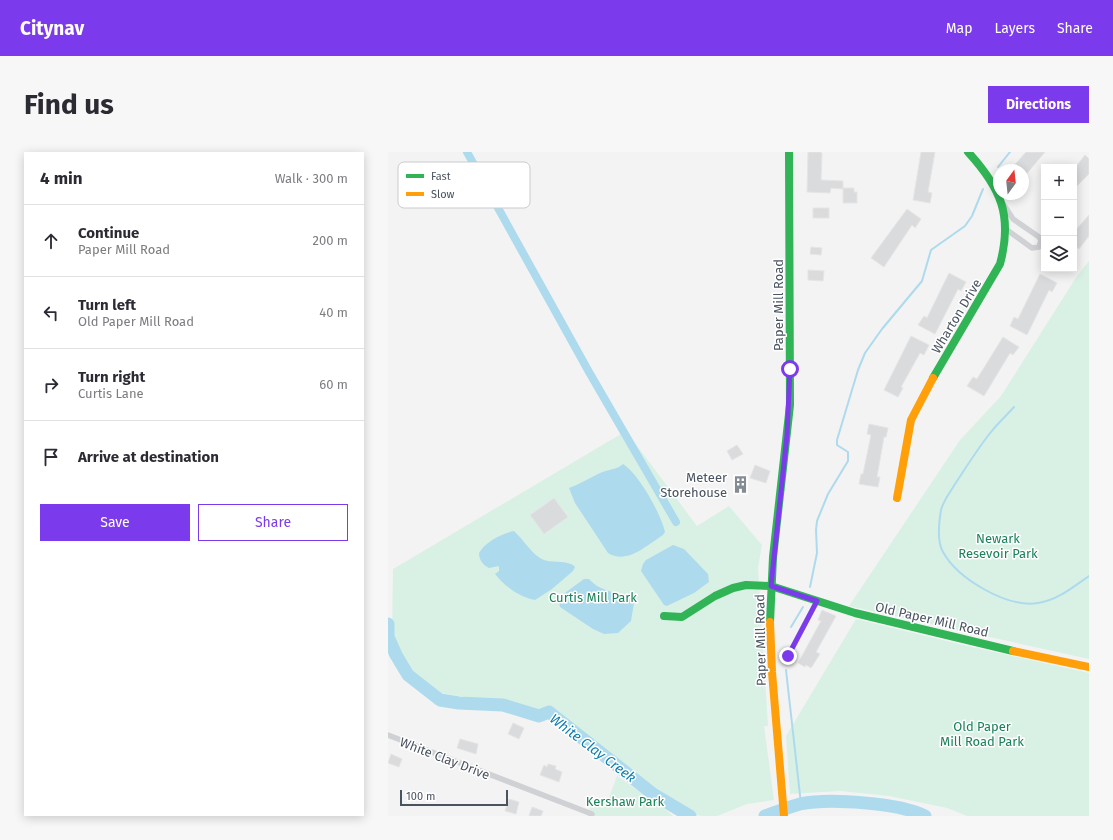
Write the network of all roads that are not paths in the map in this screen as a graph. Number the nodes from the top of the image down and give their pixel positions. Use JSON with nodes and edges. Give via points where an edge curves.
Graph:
{"nodes":[{"id":1,"x":789,"y":152,"type":"edge"},
{"id":2,"x":968,"y":152,"type":"edge"},
{"id":3,"x":1003,"y":204,"type":"junction"},
{"id":4,"x":1007,"y":230,"type":"junction"},
{"id":5,"x":897,"y":498,"type":"dead end"},
{"id":6,"x":771,"y":586,"type":"junction"},
{"id":7,"x":817,"y":601,"type":"junction"},
{"id":8,"x":664,"y":616,"type":"dead end"},
{"id":9,"x":788,"y":656,"type":"dead end"},
{"id":10,"x":1089,"y":667,"type":"edge"},
{"id":11,"x":388,"y":735,"type":"edge"},
{"id":12,"x":592,"y":814,"type":"dead end"},
{"id":13,"x":784,"y":816,"type":"edge"}],
"edges":[{"from":1,"to":6,"type":"street","name":"Paper Mill Road","via":[[790,404]]},
{"from":2,"to":3,"type":"street","name":"Wharton Drive","via":[[983,167]]},
{"from":3,"to":4,"type":"street","name":"Wharton Drive"},
{"from":3,"to":4,"type":"street","via":[[1013,219],[1039,237],[1041,244],[1032,248]]},
{"from":4,"to":5,"type":"street","name":"Wharton Drive","via":[[1005,251],[1000,264],[911,420]]},
{"from":6,"to":7,"type":"street","name":"Old Paper Mill Road"},
{"from":6,"to":8,"type":"street","name":"Old Paper Mill Road","via":[[733,588],[682,617]]},
{"from":6,"to":13,"type":"street","name":"Paper Mill Road","via":[[771,657]]},
{"from":7,"to":9,"type":"street"},
{"from":7,"to":10,"type":"street","name":"Old Paper Mill Road","via":[[863,616]]},
{"from":11,"to":12,"type":"street","name":"White Clay Drive"}]}
